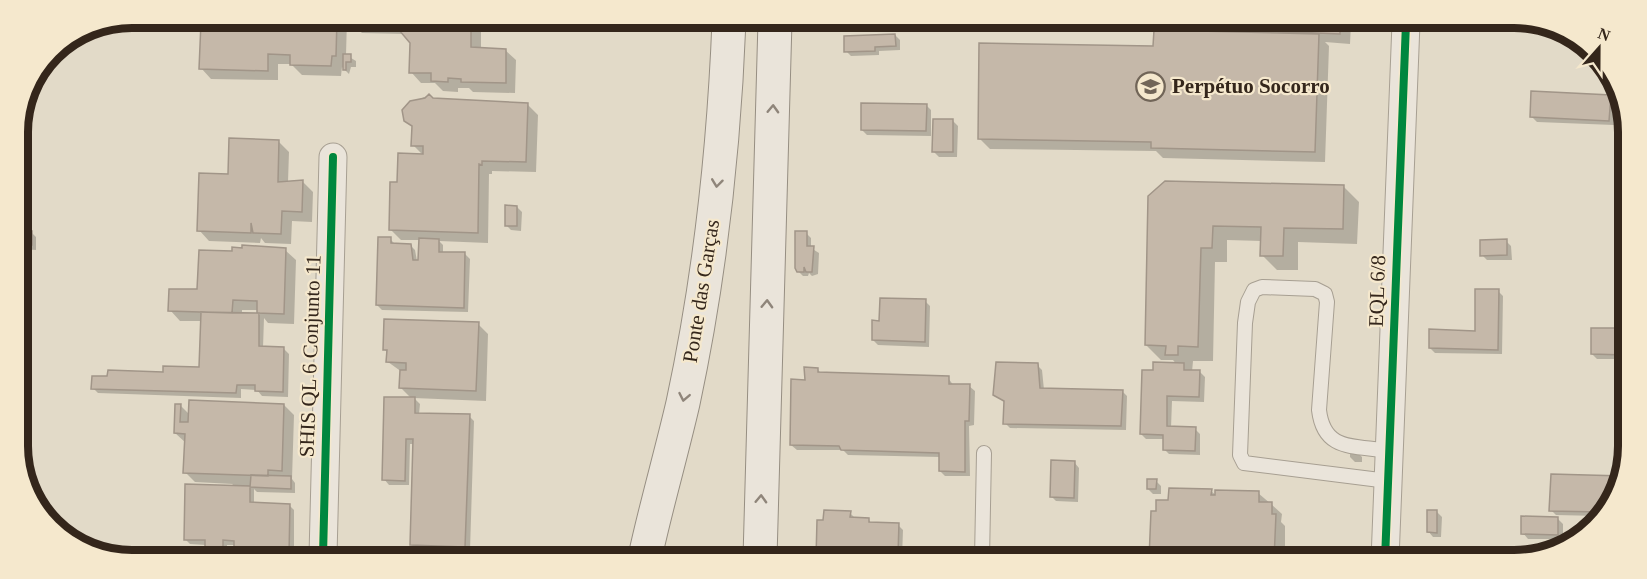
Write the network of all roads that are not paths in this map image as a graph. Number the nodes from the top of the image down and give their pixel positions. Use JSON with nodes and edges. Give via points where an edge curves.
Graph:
{"nodes":[{"id":1,"x":729,"y":28,"type":"edge"},
{"id":2,"x":775,"y":28,"type":"edge"},
{"id":3,"x":1406,"y":28,"type":"edge"},
{"id":4,"x":333,"y":157,"type":"dead end"},
{"id":5,"x":1389,"y":451,"type":"junction"},
{"id":6,"x":984,"y":453,"type":"dead end"},
{"id":7,"x":1388,"y":481,"type":"junction"},
{"id":8,"x":323,"y":550,"type":"edge"},
{"id":9,"x":647,"y":550,"type":"edge"},
{"id":10,"x":760,"y":550,"type":"edge"},
{"id":11,"x":982,"y":550,"type":"edge"},
{"id":12,"x":1385,"y":550,"type":"edge"}],
"edges":[{"from":1,"to":9,"type":"main road","name":"Ponte das Garças","one_way":true,"via":[[725,125],[702,293],[683,403]]},
{"from":10,"to":2,"type":"main road","one_way":true},
{"from":3,"to":5,"type":"street","name":"EQL 6/8"},
{"from":4,"to":8,"type":"street","name":"SHIS QL 6 Conjunto 11"},
{"from":5,"to":7,"type":"street","name":"EQL 6/8"},
{"from":5,"to":7,"type":"lane","via":[[1341,443],[1328,437],[1321,426],[1326,294],[1315,289],[1254,290],[1245,323],[1240,455],[1244,464]]},
{"from":6,"to":11,"type":"lane"},
{"from":7,"to":12,"type":"street","name":"EQL 6/8"}]}
